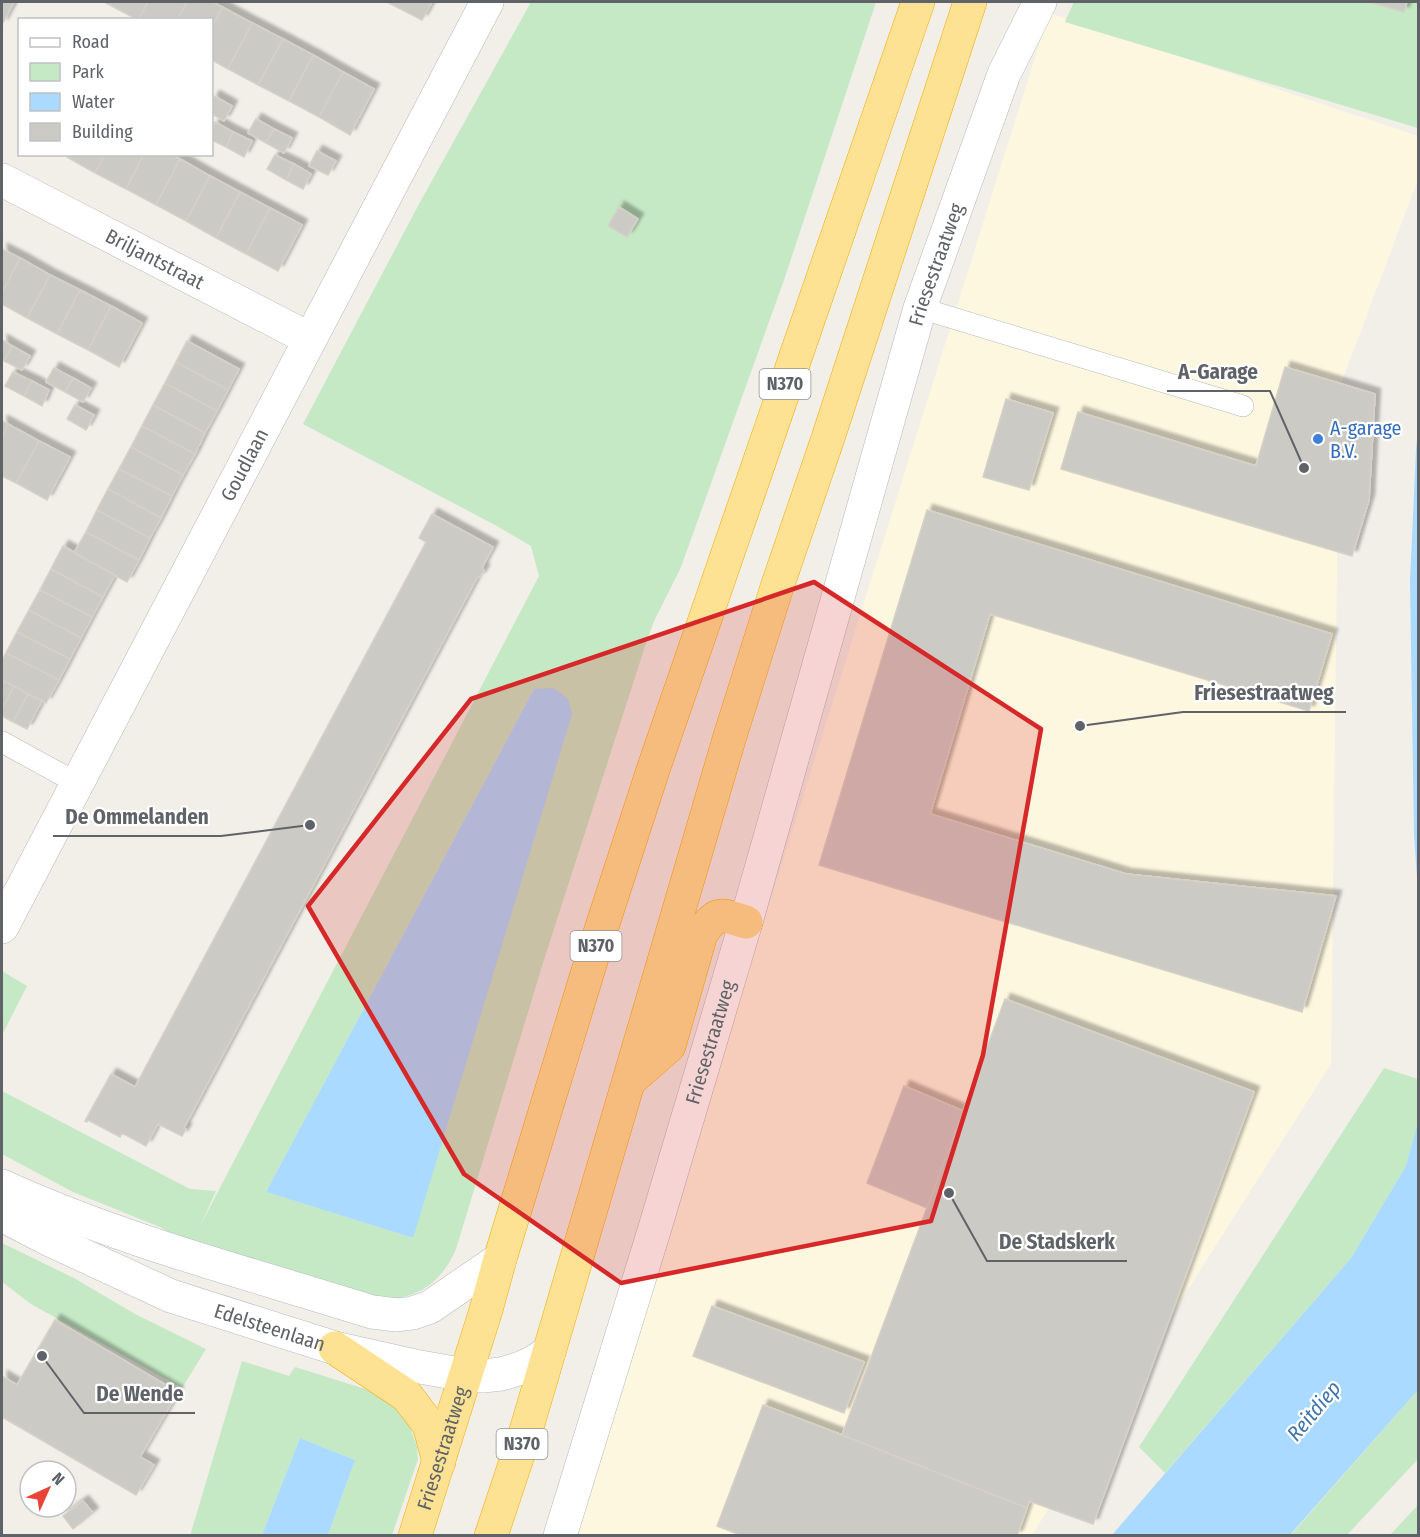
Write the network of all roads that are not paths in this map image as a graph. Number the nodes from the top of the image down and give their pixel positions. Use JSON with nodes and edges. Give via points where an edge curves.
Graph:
{"nodes":[{"id":1,"x":488,"y":2,"type":"edge"},
{"id":2,"x":918,"y":2,"type":"edge"},
{"id":3,"x":970,"y":2,"type":"edge"},
{"id":4,"x":1040,"y":2,"type":"edge"},
{"id":5,"x":2,"y":180,"type":"edge"},
{"id":6,"x":920,"y":308,"type":"junction"},
{"id":7,"x":310,"y":339,"type":"junction"},
{"id":8,"x":1244,"y":406,"type":"dead end"},
{"id":9,"x":2,"y":742,"type":"edge"},
{"id":10,"x":77,"y":783,"type":"junction"},
{"id":11,"x":746,"y":921,"type":"junction"},
{"id":12,"x":2,"y":927,"type":"edge"},
{"id":13,"x":628,"y":1081,"type":"junction"},
{"id":14,"x":2,"y":1186,"type":"edge"},
{"id":15,"x":2,"y":1215,"type":"edge"},
{"id":16,"x":500,"y":1259,"type":"junction"},
{"id":17,"x":335,"y":1348,"type":"junction"},
{"id":18,"x":549,"y":1352,"type":"junction"},
{"id":19,"x":465,"y":1375,"type":"junction"},
{"id":20,"x":439,"y":1462,"type":"junction"},
{"id":21,"x":415,"y":1536,"type":"edge"},
{"id":22,"x":491,"y":1536,"type":"edge"},
{"id":23,"x":560,"y":1536,"type":"edge"}],
"edges":[{"from":1,"to":7,"type":"street","name":"Goudlaan"},
{"from":2,"to":16,"type":"highway","name":"Friesestraatweg","number":"N370","via":[[654,767]]},
{"from":3,"to":13,"type":"highway","number":"N370","via":[[777,587]]},
{"from":4,"to":6,"type":"street","name":"Friesestraatweg","via":[[1004,74]]},
{"from":5,"to":7,"type":"street","name":"Briljantstraat"},
{"from":6,"to":8,"type":"lane"},
{"from":6,"to":11,"type":"street","name":"Friesestraatweg"},
{"from":7,"to":10,"type":"street","name":"Goudlaan"},
{"from":9,"to":10,"type":"lane"},
{"from":10,"to":12,"type":"street","name":"Goudlaan"},
{"from":11,"to":13,"type":"highway","via":[[722,915],[710,921],[701,934],[669,1046]]},
{"from":11,"to":23,"type":"street","name":"Friesestraatweg"},
{"from":13,"to":18,"type":"highway","number":"N370"},
{"from":14,"to":16,"type":"street","via":[[165,1248],[372,1312],[397,1315],[430,1307]]},
{"from":15,"to":17,"type":"street","name":"Edelsteenlaan","via":[[171,1296]]},
{"from":16,"to":19,"type":"highway","name":"Friesestraatweg","number":"N370"},
{"from":17,"to":19,"type":"street","name":"Edelsteenlaan"},
{"from":17,"to":20,"type":"highway","via":[[407,1396],[429,1425]]},
{"from":18,"to":19,"type":"street","name":"Edelsteenlaan","via":[[501,1374]]},
{"from":18,"to":22,"type":"highway","number":"N370"},
{"from":19,"to":20,"type":"highway","name":"Friesestraatweg","number":"N370"},
{"from":20,"to":21,"type":"highway","name":"Friesestraatweg","number":"N370"}]}
